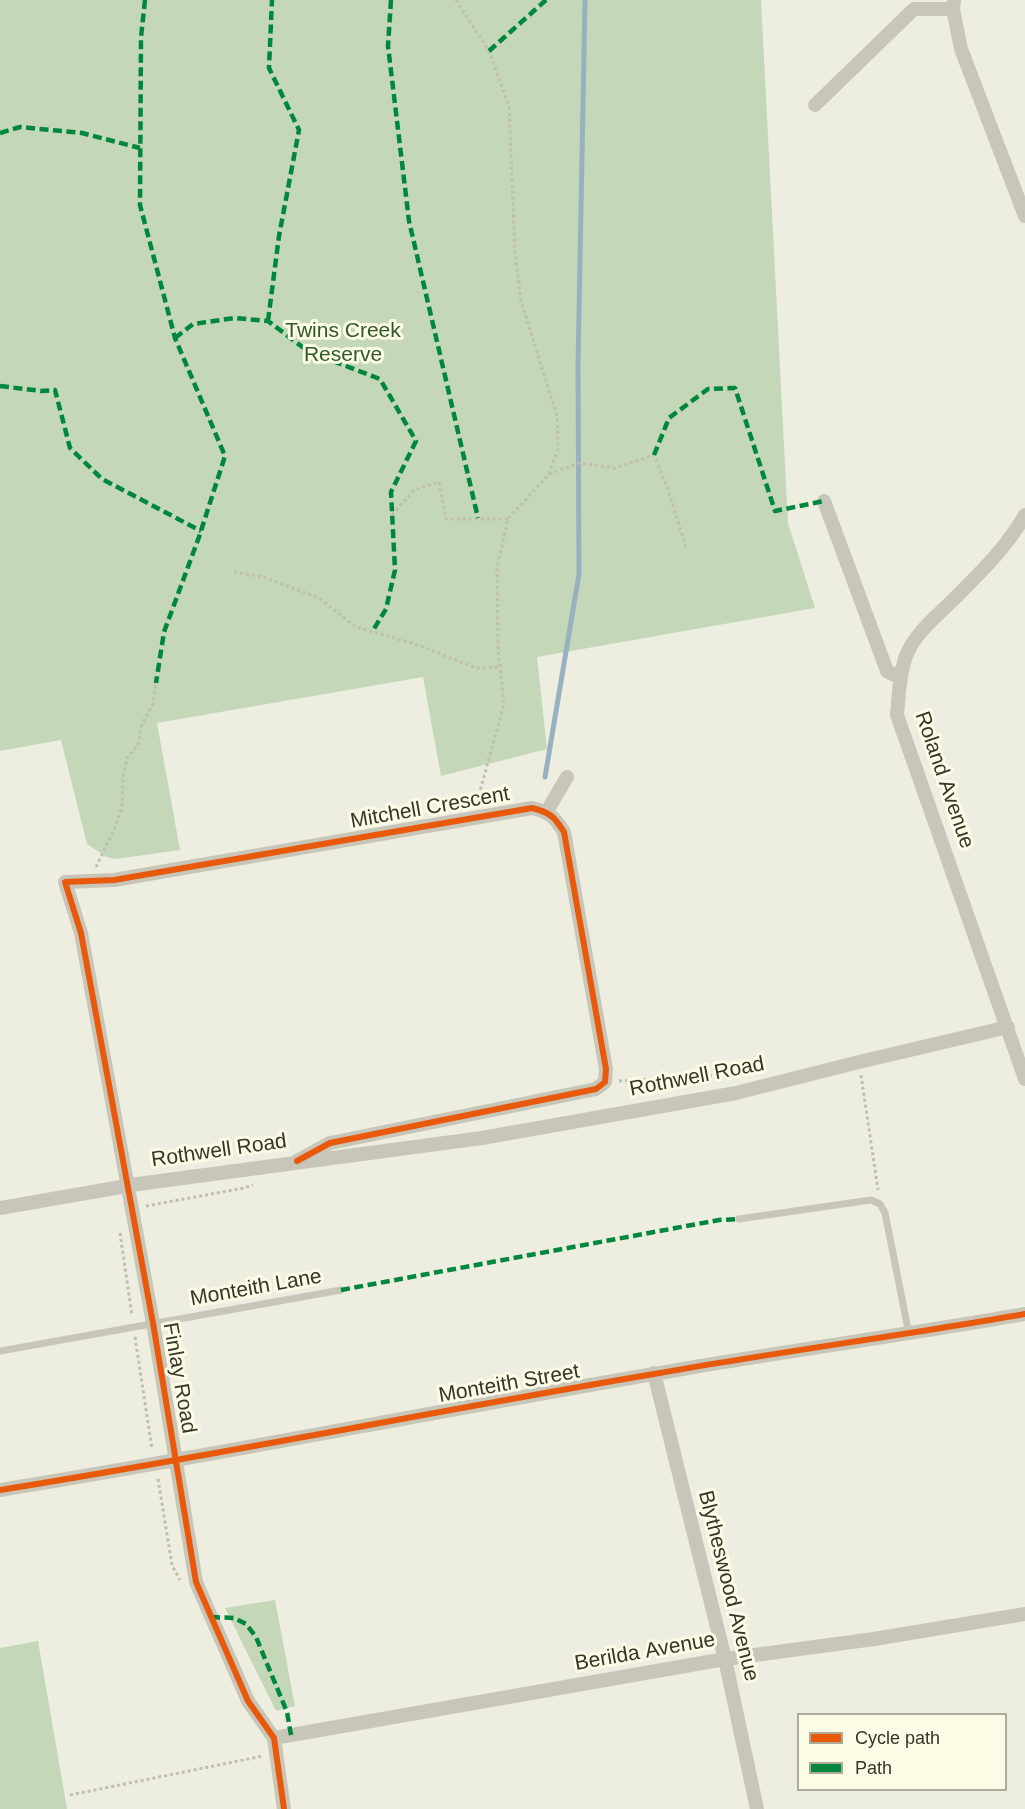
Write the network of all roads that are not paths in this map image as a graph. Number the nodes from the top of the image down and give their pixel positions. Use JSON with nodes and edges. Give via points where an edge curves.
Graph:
{"nodes":[{"id":1,"x":953,"y":5,"type":"edge"},
{"id":2,"x":815,"y":105,"type":"dead end"},
{"id":3,"x":1025,"y":216,"type":"edge"},
{"id":4,"x":824,"y":501,"type":"dead end"},
{"id":5,"x":1025,"y":515,"type":"edge"},
{"id":6,"x":900,"y":678,"type":"junction"},
{"id":7,"x":567,"y":777,"type":"dead end"},
{"id":8,"x":547,"y":812,"type":"junction"},
{"id":9,"x":1008,"y":1027,"type":"junction"},
{"id":10,"x":1025,"y":1079,"type":"edge"},
{"id":11,"x":297,"y":1161,"type":"junction"},
{"id":12,"x":126,"y":1185,"type":"junction"},
{"id":13,"x":0,"y":1208,"type":"edge"},
{"id":14,"x":739,"y":1219,"type":"dead end"},
{"id":15,"x":341,"y":1290,"type":"dead end"},
{"id":16,"x":1025,"y":1314,"type":"edge"},
{"id":17,"x":153,"y":1323,"type":"junction"},
{"id":18,"x":909,"y":1334,"type":"junction"},
{"id":19,"x":0,"y":1351,"type":"edge"},
{"id":20,"x":654,"y":1374,"type":"junction"},
{"id":21,"x":177,"y":1462,"type":"junction"},
{"id":22,"x":0,"y":1490,"type":"edge"},
{"id":23,"x":1025,"y":1614,"type":"edge"},
{"id":24,"x":725,"y":1659,"type":"junction"},
{"id":25,"x":274,"y":1738,"type":"junction"},
{"id":26,"x":284,"y":1809,"type":"edge"},
{"id":27,"x":757,"y":1809,"type":"edge"}],
"edges":[{"from":1,"to":2,"type":"street","via":[[914,9]]},
{"from":1,"to":3,"type":"street","via":[[961,49]]},
{"from":4,"to":6,"type":"street","via":[[887,671]]},
{"from":5,"to":6,"type":"street","name":"Roland Avenue","via":[[995,558],[922,631],[907,654]]},
{"from":6,"to":9,"type":"street","name":"Roland Avenue","via":[[897,716]]},
{"from":7,"to":8,"type":"street"},
{"from":8,"to":11,"type":"street","via":[[564,832],[606,1069],[605,1082],[596,1089],[330,1143]]},
{"from":8,"to":12,"type":"street","name":"Mitchell Crescent","via":[[532,808],[114,880],[65,882],[81,933]]},
{"from":9,"to":10,"type":"street","name":"Roland Avenue"},
{"from":9,"to":11,"type":"street","name":"Rothwell Road","via":[[725,1095],[482,1138]]},
{"from":11,"to":12,"type":"street","name":"Rothwell Road"},
{"from":12,"to":13,"type":"street","name":"Rothwell Road"},
{"from":12,"to":17,"type":"street","name":"Finlay Road"},
{"from":14,"to":18,"type":"lane","via":[[871,1200],[880,1204],[885,1212]]},
{"from":15,"to":17,"type":"lane","name":"Monteith Lane"},
{"from":16,"to":18,"type":"street","name":"Monteith Street"},
{"from":17,"to":19,"type":"lane","name":"Monteith Lane"},
{"from":17,"to":21,"type":"street","name":"Finlay Road"},
{"from":18,"to":20,"type":"street","name":"Monteith Street"},
{"from":20,"to":21,"type":"street","name":"Monteith Street"},
{"from":20,"to":24,"type":"street","name":"Blytheswood Avenue"},
{"from":21,"to":22,"type":"street","name":"Monteith Street"},
{"from":21,"to":25,"type":"street","name":"Finlay Road","via":[[196,1581],[248,1701]]},
{"from":23,"to":24,"type":"street","name":"Berilda Avenue"},
{"from":24,"to":25,"type":"street","name":"Berilda Avenue"},
{"from":24,"to":27,"type":"street","name":"Blytheswood Avenue"},
{"from":25,"to":26,"type":"street","name":"Finlay Road"}]}
